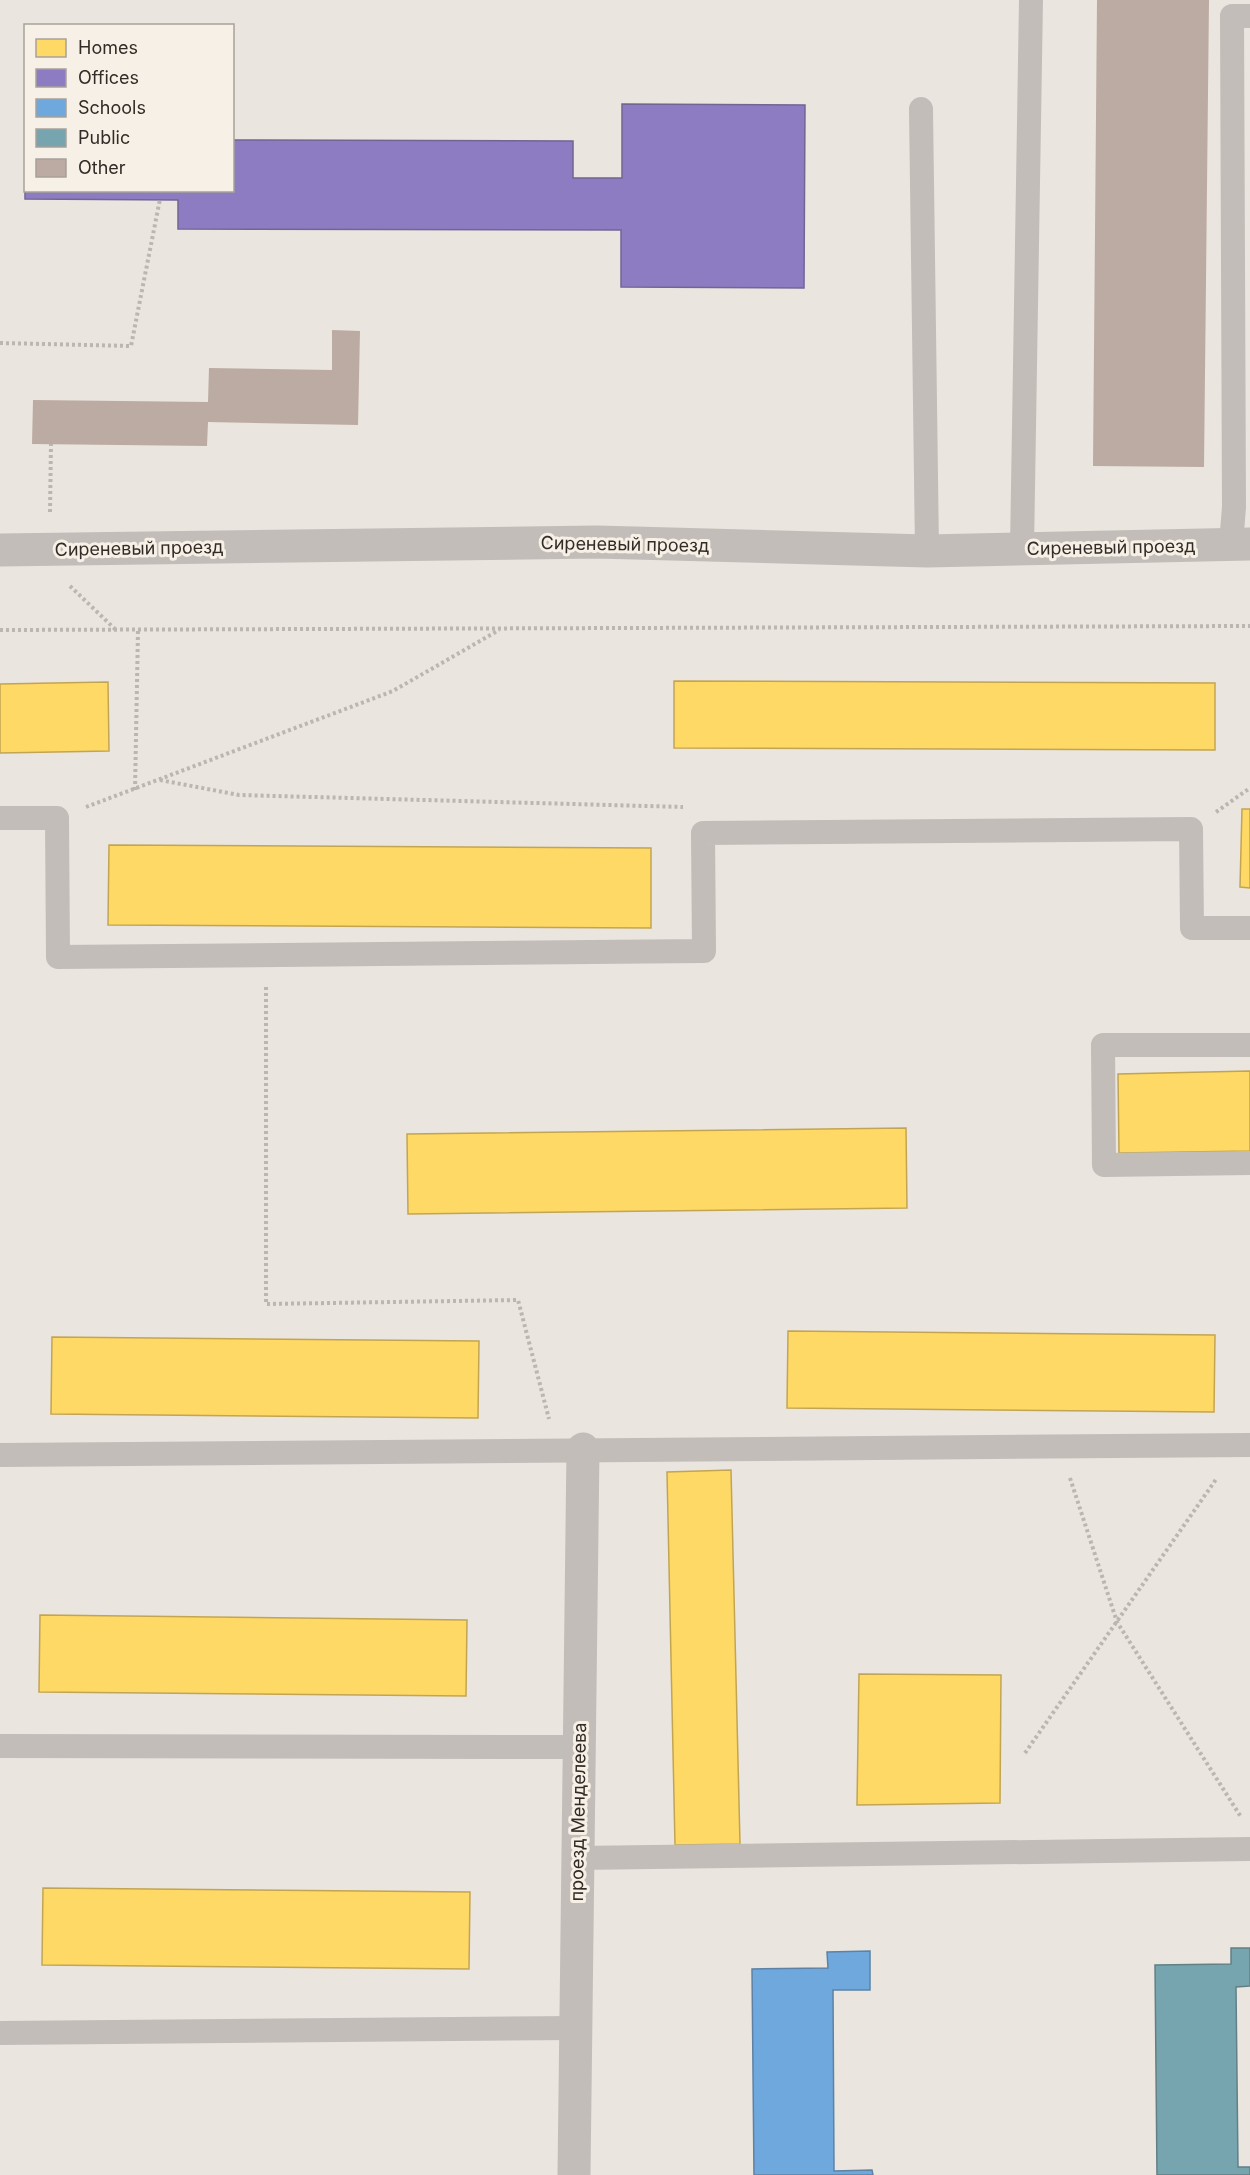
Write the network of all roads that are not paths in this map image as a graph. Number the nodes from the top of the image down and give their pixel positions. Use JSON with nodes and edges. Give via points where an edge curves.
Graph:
{"nodes":[{"id":1,"x":1031,"y":0,"type":"edge"},
{"id":2,"x":1250,"y":16,"type":"edge"},
{"id":3,"x":921,"y":109,"type":"dead end"},
{"id":4,"x":1240,"y":544,"type":"edge"},
{"id":5,"x":1022,"y":549,"type":"junction"},
{"id":6,"x":0,"y":550,"type":"edge"},
{"id":7,"x":927,"y":551,"type":"junction"},
{"id":8,"x":0,"y":818,"type":"edge"},
{"id":9,"x":1250,"y":928,"type":"edge"},
{"id":10,"x":1250,"y":1045,"type":"edge"},
{"id":11,"x":1250,"y":1163,"type":"edge"},
{"id":12,"x":1245,"y":1445,"type":"edge"},
{"id":13,"x":570,"y":1449,"type":"junction"},
{"id":14,"x":0,"y":1455,"type":"edge"},
{"id":15,"x":0,"y":1746,"type":"edge"},
{"id":16,"x":579,"y":1748,"type":"junction"},
{"id":17,"x":1250,"y":1849,"type":"edge"},
{"id":18,"x":578,"y":1858,"type":"junction"},
{"id":19,"x":576,"y":2028,"type":"junction"},
{"id":20,"x":0,"y":2033,"type":"edge"},
{"id":21,"x":574,"y":2175,"type":"edge"}],
"edges":[{"from":1,"to":5,"type":"lane"},
{"from":2,"to":4,"type":"lane","via":[[1232,16],[1234,507]]},
{"from":3,"to":7,"type":"lane"},
{"from":4,"to":5,"type":"street","name":"Сиреневый проезд"},
{"from":5,"to":7,"type":"street","name":"Сиреневый проезд"},
{"from":6,"to":7,"type":"street","name":"Сиреневый проезд","via":[[597,542]]},
{"from":8,"to":9,"type":"lane","via":[[57,818],[58,957],[704,951],[703,833],[1191,829],[1192,928]]},
{"from":10,"to":11,"type":"lane","via":[[1103,1045],[1104,1165]]},
{"from":12,"to":13,"type":"lane"},
{"from":13,"to":14,"type":"lane"},
{"from":13,"to":16,"type":"street","name":"проезд Менделеева"},
{"from":15,"to":16,"type":"lane"},
{"from":16,"to":18,"type":"street","name":"проезд Менделеева"},
{"from":17,"to":18,"type":"lane"},
{"from":18,"to":19,"type":"street","name":"проезд Менделеева"},
{"from":19,"to":20,"type":"lane"},
{"from":19,"to":21,"type":"street","name":"проезд Менделеева"}]}
